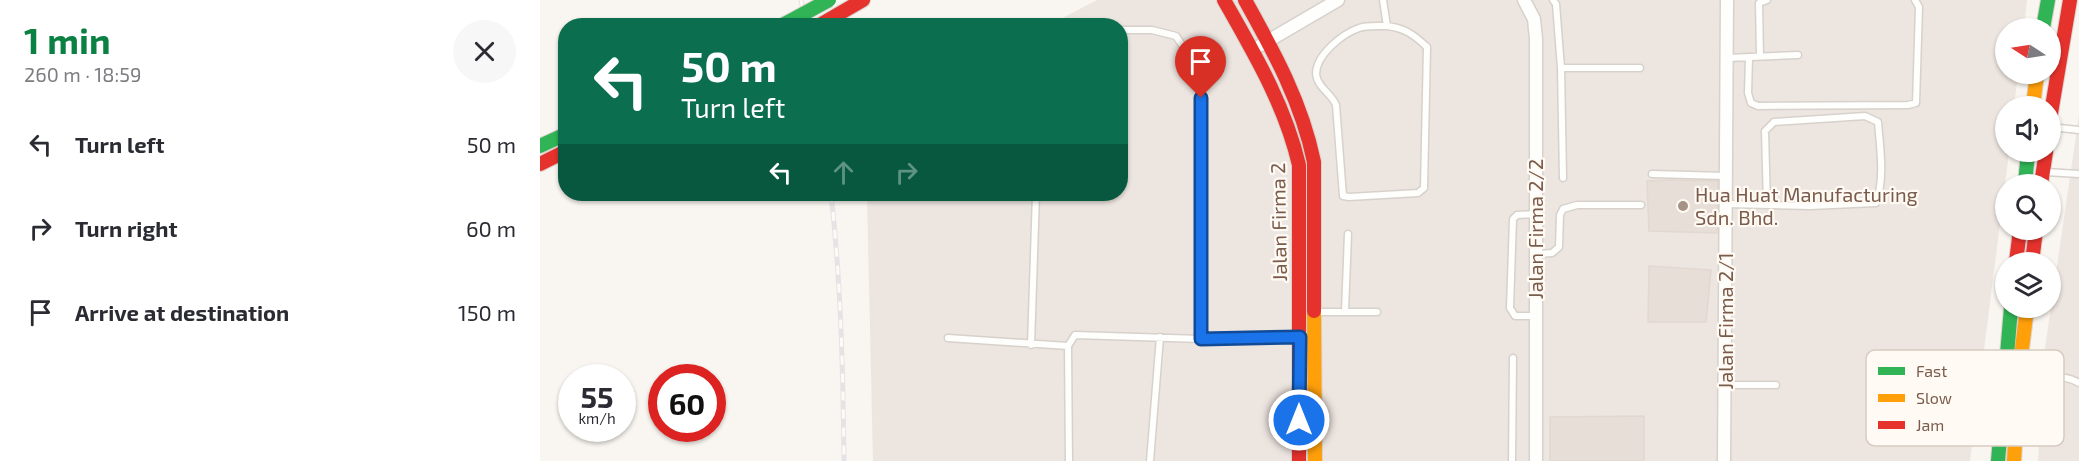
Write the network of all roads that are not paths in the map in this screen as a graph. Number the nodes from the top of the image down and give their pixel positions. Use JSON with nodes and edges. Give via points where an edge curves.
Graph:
{"nodes":[{"id":1,"x":829,"y":0,"type":"edge"},
{"id":2,"x":862,"y":0,"type":"edge"},
{"id":3,"x":1224,"y":0,"type":"edge"},
{"id":4,"x":1245,"y":0,"type":"edge"},
{"id":5,"x":1338,"y":0,"type":"edge"},
{"id":6,"x":1383,"y":0,"type":"edge"},
{"id":7,"x":1525,"y":0,"type":"edge"},
{"id":8,"x":1553,"y":0,"type":"edge"},
{"id":9,"x":1727,"y":0,"type":"edge"},
{"id":10,"x":1767,"y":0,"type":"edge"},
{"id":11,"x":1915,"y":0,"type":"edge"},
{"id":12,"x":2048,"y":0,"type":"edge"},
{"id":13,"x":2070,"y":0,"type":"edge"},
{"id":14,"x":796,"y":18,"type":"edge"},
{"id":15,"x":833,"y":18,"type":"edge"},
{"id":16,"x":2045,"y":18,"type":"edge"},
{"id":17,"x":1387,"y":26,"type":"junction"},
{"id":18,"x":1128,"y":30,"type":"edge"},
{"id":19,"x":1268,"y":42,"type":"junction"},
{"id":20,"x":1252,"y":50,"type":"junction"},
{"id":21,"x":1798,"y":55,"type":"dead end"},
{"id":22,"x":1760,"y":56,"type":"junction"},
{"id":23,"x":1749,"y":57,"type":"junction"},
{"id":24,"x":1727,"y":58,"type":"junction"},
{"id":25,"x":1561,"y":68,"type":"junction"},
{"id":26,"x":1640,"y":68,"type":"dead end"},
{"id":27,"x":2055,"y":96,"type":"edge"},
{"id":28,"x":2061,"y":128,"type":"edge"},
{"id":29,"x":2079,"y":130,"type":"edge"},
{"id":30,"x":558,"y":138,"type":"edge"},
{"id":31,"x":540,"y":146,"type":"edge"},
{"id":32,"x":558,"y":155,"type":"edge"},
{"id":33,"x":540,"y":164,"type":"edge"},
{"id":34,"x":1652,"y":174,"type":"dead end"},
{"id":35,"x":2079,"y":174,"type":"edge"},
{"id":36,"x":1726,"y":176,"type":"junction"},
{"id":37,"x":2061,"y":176,"type":"edge"},
{"id":38,"x":1563,"y":178,"type":"dead end"},
{"id":39,"x":1036,"y":201,"type":"edge"},
{"id":40,"x":1726,"y":204,"type":"junction"},
{"id":41,"x":1641,"y":205,"type":"dead end"},
{"id":42,"x":1767,"y":205,"type":"junction"},
{"id":43,"x":1536,"y":214,"type":"junction"},
{"id":44,"x":1348,"y":234,"type":"dead end"},
{"id":45,"x":1536,"y":254,"type":"junction"},
{"id":46,"x":1315,"y":312,"type":"junction"},
{"id":47,"x":1346,"y":312,"type":"junction"},
{"id":48,"x":1377,"y":312,"type":"dead end"},
{"id":49,"x":1536,"y":316,"type":"junction"},
{"id":50,"x":2010,"y":318,"type":"edge"},
{"id":51,"x":2025,"y":318,"type":"edge"},
{"id":52,"x":1160,"y":337,"type":"junction"},
{"id":53,"x":1300,"y":337,"type":"junction"},
{"id":54,"x":1316,"y":337,"type":"junction"},
{"id":55,"x":948,"y":338,"type":"dead end"},
{"id":56,"x":1201,"y":339,"type":"junction"},
{"id":57,"x":1030,"y":345,"type":"junction"},
{"id":58,"x":1068,"y":346,"type":"junction"},
{"id":59,"x":2006,"y":350,"type":"edge"},
{"id":60,"x":2021,"y":350,"type":"edge"},
{"id":61,"x":1513,"y":358,"type":"dead end"},
{"id":62,"x":2064,"y":377,"type":"edge"},
{"id":63,"x":2079,"y":383,"type":"edge"},
{"id":64,"x":1726,"y":385,"type":"junction"},
{"id":65,"x":1776,"y":385,"type":"dead end"},
{"id":66,"x":1987,"y":446,"type":"edge"},
{"id":67,"x":1999,"y":446,"type":"edge"},
{"id":68,"x":2015,"y":446,"type":"edge"},
{"id":69,"x":1070,"y":461,"type":"edge"},
{"id":70,"x":1150,"y":461,"type":"edge"},
{"id":71,"x":1299,"y":461,"type":"edge"},
{"id":72,"x":1315,"y":461,"type":"edge"},
{"id":73,"x":1512,"y":461,"type":"edge"},
{"id":74,"x":1536,"y":461,"type":"edge"},
{"id":75,"x":1724,"y":461,"type":"edge"},
{"id":76,"x":1984,"y":461,"type":"edge"},
{"id":77,"x":1998,"y":461,"type":"edge"},
{"id":78,"x":2014,"y":461,"type":"edge"}],
"edges":[{"from":1,"to":14,"type":"main road","bridge":true},
{"from":2,"to":15,"type":"main road"},
{"from":3,"to":20,"type":"main road","name":"Jalan Firma 2"},
{"from":4,"to":19,"type":"main road","name":"Jalan Firma 2"},
{"from":5,"to":19,"type":"street"},
{"from":6,"to":17,"type":"lane"},
{"from":7,"to":43,"type":"street","name":"Jalan Firma 2/2","via":[[1534,19],[1536,39]]},
{"from":8,"to":25,"type":"lane"},
{"from":9,"to":24,"type":"street","name":"Jalan Firma 2/1"},
{"from":10,"to":22,"type":"lane","via":[[1759,3]]},
{"from":11,"to":23,"type":"lane","via":[[1919,7],[1916,103],[1758,106],[1751,103],[1748,93]]},
{"from":12,"to":16,"type":"main road"},
{"from":13,"to":27,"type":"main road","via":[[2069,33]]},
{"from":17,"to":17,"type":"lane","via":[[1406,30],[1427,47],[1424,188],[1418,193],[1343,196],[1336,105],[1316,74],[1322,55],[1339,40],[1360,27]]},
{"from":18,"to":56,"type":"lane","via":[[1176,36],[1200,78]]},
{"from":19,"to":20,"type":"street"},
{"from":19,"to":46,"type":"main road","name":"Jalan Firma 2","via":[[1310,138],[1314,162]]},
{"from":20,"to":53,"type":"main road","name":"Jalan Firma 2","via":[[1287,117],[1299,165]]},
{"from":21,"to":22,"type":"lane"},
{"from":22,"to":23,"type":"lane"},
{"from":23,"to":24,"type":"lane"},
{"from":24,"to":36,"type":"street","name":"Jalan Firma 2/1"},
{"from":25,"to":26,"type":"lane"},
{"from":25,"to":38,"type":"lane"},
{"from":28,"to":29,"type":"lane"},
{"from":30,"to":31,"type":"main road"},
{"from":32,"to":33,"type":"main road"},
{"from":34,"to":36,"type":"lane"},
{"from":35,"to":37,"type":"lane"},
{"from":36,"to":40,"type":"street","name":"Jalan Firma 2/1"},
{"from":39,"to":57,"type":"lane"},
{"from":40,"to":42,"type":"lane"},
{"from":40,"to":64,"type":"street","name":"Jalan Firma 2/1"},
{"from":41,"to":45,"type":"lane","via":[[1577,205],[1563,209],[1559,247]]},
{"from":42,"to":42,"type":"lane","via":[[1876,203],[1881,152],[1878,122],[1865,116],[1774,122],[1765,131]]},
{"from":43,"to":45,"type":"street","name":"Jalan Firma 2/2"},
{"from":43,"to":49,"type":"lane","via":[[1512,219],[1510,308],[1515,316]]},
{"from":44,"to":47,"type":"lane"},
{"from":45,"to":49,"type":"street","name":"Jalan Firma 2/2"},
{"from":46,"to":47,"type":"lane"},
{"from":46,"to":54,"type":"main road","name":"Jalan Firma 2"},
{"from":47,"to":48,"type":"lane"},
{"from":49,"to":74,"type":"street","name":"Jalan Firma 2/2"},
{"from":50,"to":59,"type":"main road"},
{"from":51,"to":60,"type":"main road"},
{"from":52,"to":56,"type":"lane"},
{"from":52,"to":58,"type":"lane","via":[[1075,335]]},
{"from":52,"to":70,"type":"lane"},
{"from":53,"to":54,"type":"lane"},
{"from":53,"to":56,"type":"lane"},
{"from":53,"to":71,"type":"main road","name":"Jalan Firma 2"},
{"from":54,"to":72,"type":"main road","name":"Jalan Firma 2"},
{"from":55,"to":57,"type":"lane"},
{"from":57,"to":58,"type":"lane"},
{"from":58,"to":69,"type":"lane"},
{"from":61,"to":73,"type":"lane"},
{"from":62,"to":63,"type":"lane"},
{"from":64,"to":65,"type":"lane"},
{"from":64,"to":75,"type":"street","name":"Jalan Firma 2/1"},
{"from":66,"to":76,"type":"main road"},
{"from":67,"to":77,"type":"main road"},
{"from":68,"to":78,"type":"main road"}]}
